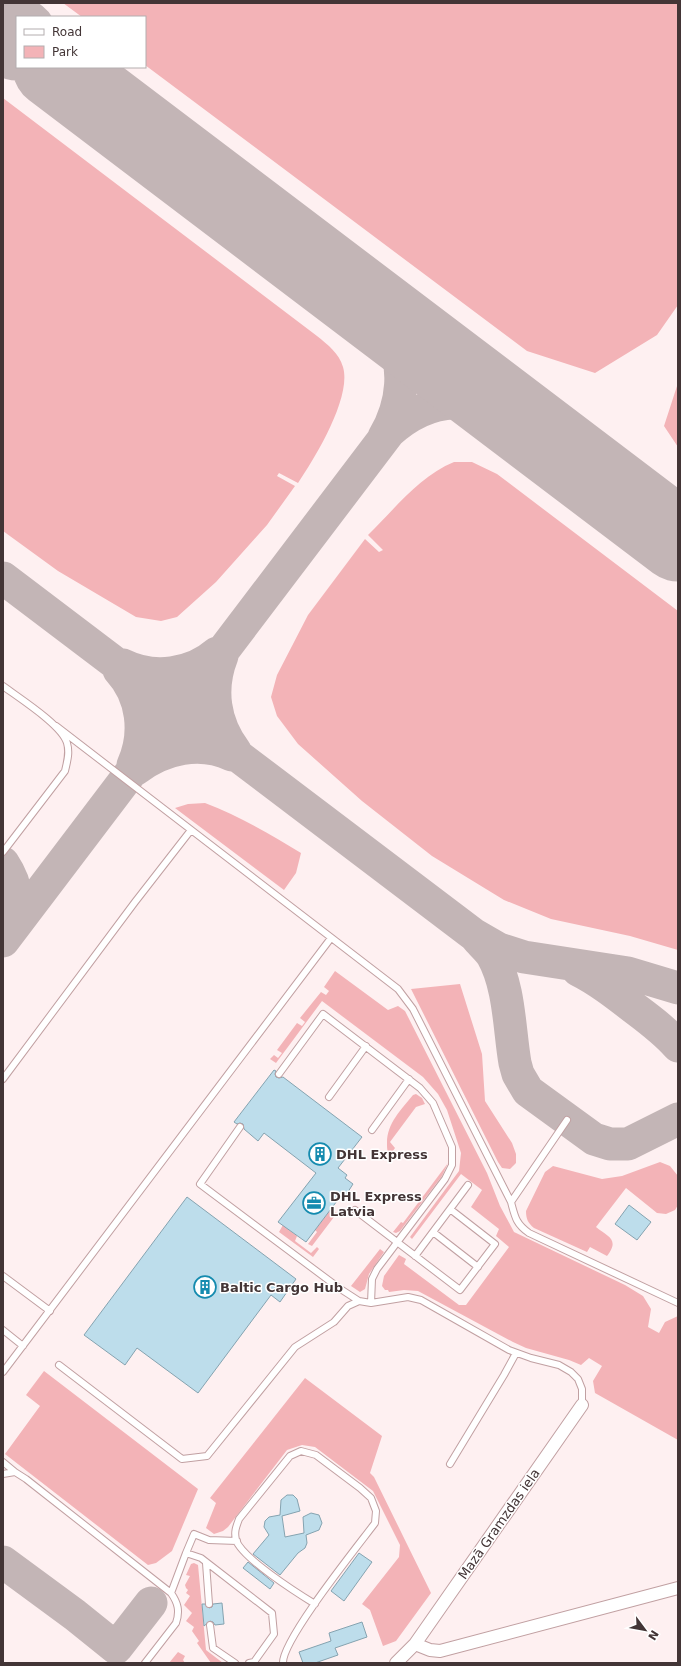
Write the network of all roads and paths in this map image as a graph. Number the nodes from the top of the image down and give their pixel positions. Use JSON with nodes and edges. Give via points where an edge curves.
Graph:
{"nodes":[{"id":1,"x":3,"y":686,"type":"edge"},
{"id":2,"x":56,"y":726,"type":"junction"},
{"id":3,"x":191,"y":830,"type":"junction"},
{"id":4,"x":3,"y":852,"type":"edge"},
{"id":5,"x":331,"y":938,"type":"junction"},
{"id":6,"x":366,"y":1046,"type":"junction"},
{"id":7,"x":279,"y":1074,"type":"dead end"},
{"id":8,"x":3,"y":1079,"type":"edge"},
{"id":9,"x":409,"y":1079,"type":"junction"},
{"id":10,"x":329,"y":1097,"type":"dead end"},
{"id":11,"x":567,"y":1120,"type":"dead end"},
{"id":12,"x":240,"y":1127,"type":"dead end"},
{"id":13,"x":372,"y":1130,"type":"dead end"},
{"id":14,"x":468,"y":1185,"type":"dead end"},
{"id":15,"x":511,"y":1202,"type":"junction"},
{"id":16,"x":450,"y":1209,"type":"junction"},
{"id":17,"x":355,"y":1210,"type":"dead end"},
{"id":18,"x":433,"y":1232,"type":"junction"},
{"id":19,"x":398,"y":1243,"type":"junction"},
{"id":20,"x":415,"y":1256,"type":"junction"},
{"id":21,"x":478,"y":1267,"type":"junction"},
{"id":22,"x":3,"y":1276,"type":"edge"},
{"id":23,"x":360,"y":1301,"type":"junction"},
{"id":24,"x":371,"y":1303,"type":"junction"},
{"id":25,"x":678,"y":1303,"type":"edge"},
{"id":26,"x":50,"y":1311,"type":"junction"},
{"id":27,"x":3,"y":1330,"type":"edge"},
{"id":28,"x":23,"y":1346,"type":"junction"},
{"id":29,"x":516,"y":1353,"type":"junction"},
{"id":30,"x":59,"y":1365,"type":"dead end"},
{"id":31,"x":3,"y":1372,"type":"edge"},
{"id":32,"x":582,"y":1405,"type":"joint"},
{"id":33,"x":3,"y":1462,"type":"edge"},
{"id":34,"x":450,"y":1464,"type":"dead end"},
{"id":35,"x":16,"y":1472,"type":"junction"},
{"id":36,"x":3,"y":1474,"type":"edge"},
{"id":37,"x":236,"y":1541,"type":"junction"},
{"id":38,"x":186,"y":1553,"type":"junction"},
{"id":39,"x":206,"y":1562,"type":"junction"},
{"id":40,"x":678,"y":1588,"type":"edge"},
{"id":41,"x":171,"y":1593,"type":"junction"},
{"id":42,"x":209,"y":1604,"type":"dead end"},
{"id":43,"x":315,"y":1604,"type":"junction"},
{"id":44,"x":210,"y":1626,"type":"dead end"},
{"id":45,"x":416,"y":1644,"type":"junction"},
{"id":46,"x":145,"y":1663,"type":"edge"},
{"id":47,"x":235,"y":1663,"type":"edge"},
{"id":48,"x":249,"y":1663,"type":"edge"},
{"id":49,"x":282,"y":1663,"type":"edge"},
{"id":50,"x":396,"y":1663,"type":"edge"}],
"edges":[{"from":1,"to":2,"type":"lane"},
{"from":2,"to":3,"type":"lane"},
{"from":2,"to":4,"type":"lane","via":[[67,743],[69,757],[65,771]]},
{"from":3,"to":5,"type":"lane"},
{"from":3,"to":8,"type":"lane"},
{"from":5,"to":15,"type":"lane","via":[[398,989],[407,1000]]},
{"from":5,"to":26,"type":"lane"},
{"from":6,"to":7,"type":"lane","via":[[323,1014]]},
{"from":6,"to":9,"type":"lane"},
{"from":6,"to":10,"type":"lane"},
{"from":9,"to":13,"type":"lane"},
{"from":9,"to":19,"type":"lane","via":[[433,1103],[452,1147],[453,1160],[445,1179]]},
{"from":11,"to":15,"type":"lane"},
{"from":12,"to":23,"type":"lane","via":[[200,1184]]},
{"from":14,"to":16,"type":"lane"},
{"from":15,"to":25,"type":"lane","via":[[520,1227],[529,1233]]},
{"from":16,"to":18,"type":"lane"},
{"from":16,"to":21,"type":"lane","via":[[495,1244]]},
{"from":17,"to":19,"type":"lane"},
{"from":18,"to":20,"type":"lane"},
{"from":18,"to":21,"type":"lane"},
{"from":19,"to":20,"type":"lane"},
{"from":19,"to":24,"type":"lane","via":[[372,1279]]},
{"from":20,"to":21,"type":"lane","via":[[460,1290]]},
{"from":22,"to":26,"type":"lane"},
{"from":23,"to":24,"type":"lane"},
{"from":23,"to":30,"type":"lane","via":[[348,1306],[334,1322],[295,1347],[207,1456],[182,1458]]},
{"from":24,"to":29,"type":"lane","via":[[408,1297],[421,1300]]},
{"from":26,"to":28,"type":"lane"},
{"from":27,"to":28,"type":"lane"},
{"from":28,"to":31,"type":"lane"},
{"from":29,"to":32,"type":"lane","via":[[560,1365],[571,1372],[578,1379],[582,1389]]},
{"from":29,"to":34,"type":"lane"},
{"from":32,"to":45,"type":"street","name":"Mazā Gramzdas iela"},
{"from":33,"to":35,"type":"lane"},
{"from":35,"to":36,"type":"lane"},
{"from":35,"to":41,"type":"lane"},
{"from":37,"to":38,"type":"lane","via":[[209,1540],[194,1534]]},
{"from":37,"to":43,"type":"lane","via":[[246,1554]]},
{"from":37,"to":43,"type":"lane","via":[[235,1532],[239,1519],[290,1456],[301,1451],[316,1455],[360,1488],[371,1498],[376,1511],[375,1523]]},
{"from":38,"to":39,"type":"lane"},
{"from":38,"to":41,"type":"lane"},
{"from":39,"to":42,"type":"lane"},
{"from":39,"to":48,"type":"lane","via":[[272,1613],[274,1634],[254,1662]]},
{"from":40,"to":45,"type":"street","via":[[440,1651]]},
{"from":41,"to":46,"type":"lane","via":[[178,1603],[176,1623]]},
{"from":43,"to":49,"type":"lane","via":[[289,1644]]},
{"from":44,"to":47,"type":"lane","via":[[213,1648]]},
{"from":45,"to":50,"type":"street","name":"Mazā Gramzdas iela"}]}
